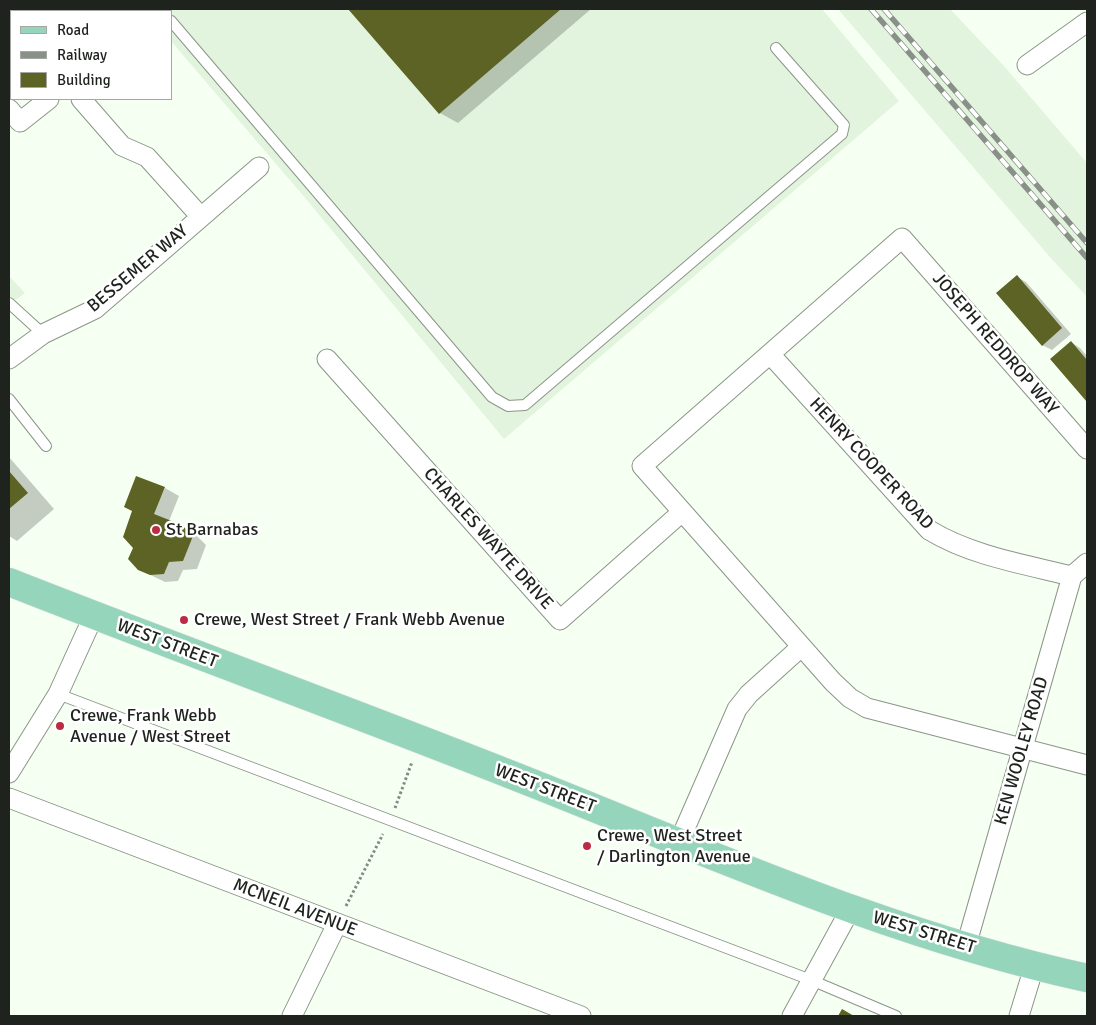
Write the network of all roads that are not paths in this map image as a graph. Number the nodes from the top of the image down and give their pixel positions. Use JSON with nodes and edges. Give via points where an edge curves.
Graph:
{"nodes":[{"id":1,"x":172,"y":22,"type":"edge"},
{"id":2,"x":1087,"y":22,"type":"edge"},
{"id":3,"x":776,"y":48,"type":"dead end"},
{"id":4,"x":1028,"y":65,"type":"dead end"},
{"id":5,"x":48,"y":100,"type":"edge"},
{"id":6,"x":82,"y":100,"type":"edge"},
{"id":7,"x":13,"y":121,"type":"edge"},
{"id":8,"x":259,"y":167,"type":"dead end"},
{"id":9,"x":201,"y":217,"type":"junction"},
{"id":10,"x":9,"y":303,"type":"edge"},
{"id":11,"x":43,"y":334,"type":"junction"},
{"id":12,"x":770,"y":354,"type":"junction"},
{"id":13,"x":9,"y":359,"type":"edge"},
{"id":14,"x":327,"y":359,"type":"dead end"},
{"id":15,"x":9,"y":399,"type":"edge"},
{"id":16,"x":46,"y":446,"type":"dead end"},
{"id":17,"x":1087,"y":449,"type":"edge"},
{"id":18,"x":682,"y":512,"type":"junction"},
{"id":19,"x":1087,"y":562,"type":"edge"},
{"id":20,"x":1072,"y":576,"type":"junction"},
{"id":21,"x":9,"y":582,"type":"edge"},
{"id":22,"x":94,"y":615,"type":"junction"},
{"id":23,"x":801,"y":647,"type":"junction"},
{"id":24,"x":58,"y":694,"type":"junction"},
{"id":25,"x":1024,"y":747,"type":"junction"},
{"id":26,"x":1087,"y":765,"type":"edge"},
{"id":27,"x":9,"y":773,"type":"edge"},
{"id":28,"x":9,"y":798,"type":"edge"},
{"id":29,"x":679,"y":842,"type":"junction"},
{"id":30,"x":850,"y":910,"type":"junction"},
{"id":31,"x":337,"y":924,"type":"junction"},
{"id":32,"x":966,"y":946,"type":"junction"},
{"id":33,"x":1034,"y":967,"type":"junction"},
{"id":34,"x":1087,"y":978,"type":"edge"},
{"id":35,"x":811,"y":980,"type":"junction"},
{"id":36,"x":292,"y":1016,"type":"edge"},
{"id":37,"x":581,"y":1016,"type":"edge"},
{"id":38,"x":792,"y":1016,"type":"edge"},
{"id":39,"x":896,"y":1016,"type":"edge"},
{"id":40,"x":1019,"y":1016,"type":"edge"}],
"edges":[{"from":1,"to":3,"type":"lane","via":[[492,397],[508,406],[525,405],[842,134],[844,125]]},
{"from":2,"to":4,"type":"street"},
{"from":5,"to":7,"type":"street"},
{"from":6,"to":9,"type":"street","via":[[122,146],[147,157]]},
{"from":8,"to":9,"type":"street","name":"BESSEMER WAY"},
{"from":9,"to":11,"type":"street","name":"BESSEMER WAY","via":[[94,309]]},
{"from":10,"to":11,"type":"lane"},
{"from":11,"to":13,"type":"street","name":"BESSEMER WAY"},
{"from":12,"to":17,"type":"street","name":"JOSEPH REDDROP WAY","via":[[902,238]]},
{"from":12,"to":18,"type":"street","via":[[642,466]]},
{"from":12,"to":20,"type":"street","name":"HENRY COOPER ROAD","via":[[928,530],[978,553]]},
{"from":14,"to":18,"type":"street","name":"CHARLES WAYTE DRIVE","via":[[560,620]]},
{"from":15,"to":16,"type":"lane"},
{"from":18,"to":23,"type":"street"},
{"from":19,"to":20,"type":"street"},
{"from":20,"to":25,"type":"street","name":"KEN WOOLEY ROAD"},
{"from":21,"to":22,"type":"main road","name":"WEST STREET"},
{"from":22,"to":24,"type":"street"},
{"from":22,"to":29,"type":"main road","name":"WEST STREET"},
{"from":23,"to":25,"type":"street","via":[[850,698],[867,708]]},
{"from":23,"to":29,"type":"street","via":[[737,709]]},
{"from":24,"to":27,"type":"street"},
{"from":24,"to":35,"type":"lane"},
{"from":25,"to":26,"type":"street"},
{"from":25,"to":32,"type":"street","name":"KEN WOOLEY ROAD"},
{"from":28,"to":31,"type":"street","name":"MCNEIL AVENUE"},
{"from":29,"to":30,"type":"main road","name":"WEST STREET"},
{"from":30,"to":32,"type":"main road","name":"WEST STREET"},
{"from":30,"to":35,"type":"street"},
{"from":31,"to":36,"type":"street"},
{"from":31,"to":37,"type":"street","name":"MCNEIL AVENUE"},
{"from":32,"to":33,"type":"main road","name":"WEST STREET"},
{"from":33,"to":34,"type":"main road","name":"WEST STREET"},
{"from":33,"to":40,"type":"street"},
{"from":35,"to":38,"type":"street"},
{"from":35,"to":39,"type":"lane"}]}
